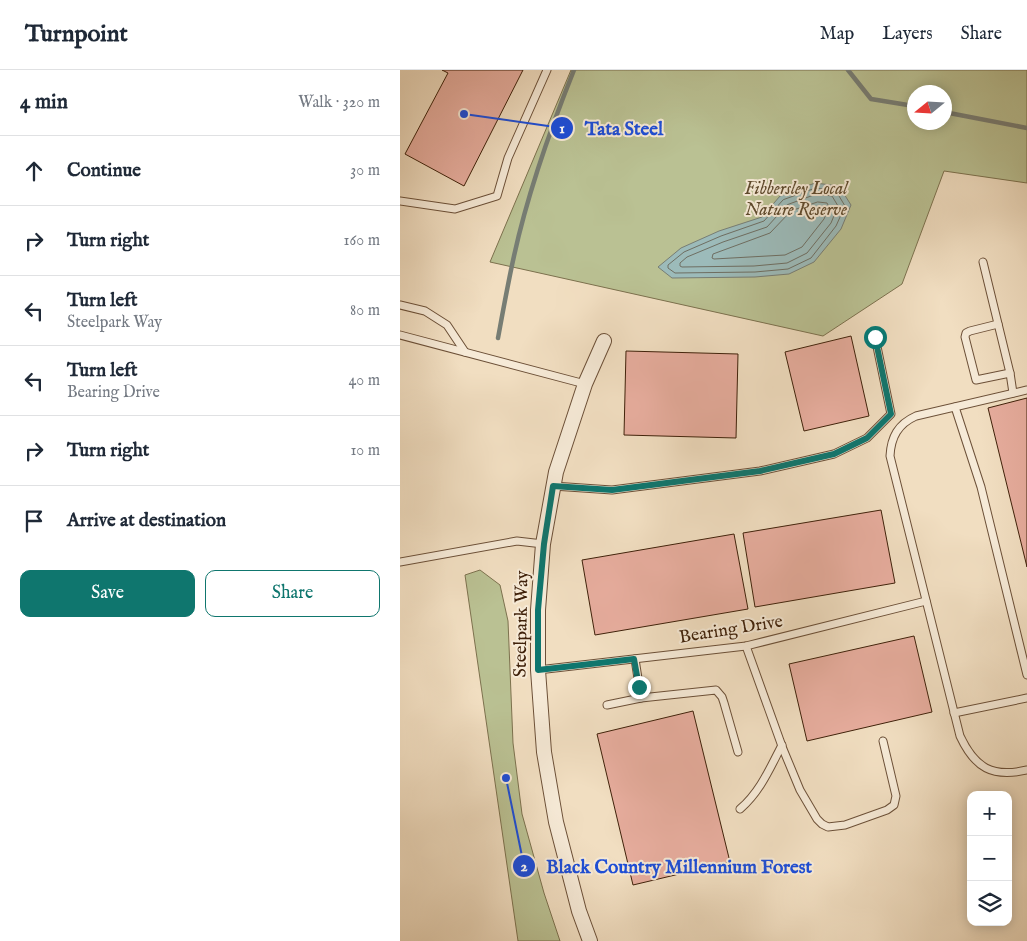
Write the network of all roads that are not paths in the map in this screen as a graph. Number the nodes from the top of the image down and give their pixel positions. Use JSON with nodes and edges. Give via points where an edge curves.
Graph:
{"nodes":[{"id":1,"x":546,"y":70,"type":"edge"},
{"id":2,"x":400,"y":200,"type":"edge"},
{"id":3,"x":983,"y":262,"type":"dead end"},
{"id":4,"x":400,"y":305,"type":"edge"},
{"id":5,"x":998,"y":324,"type":"junction"},
{"id":6,"x":400,"y":336,"type":"edge"},
{"id":7,"x":875,"y":337,"type":"dead end"},
{"id":8,"x":604,"y":341,"type":"dead end"},
{"id":9,"x":464,"y":352,"type":"junction"},
{"id":10,"x":1010,"y":373,"type":"junction"},
{"id":11,"x":585,"y":384,"type":"junction"},
{"id":12,"x":1027,"y":390,"type":"edge"},
{"id":13,"x":1013,"y":393,"type":"junction"},
{"id":14,"x":955,"y":408,"type":"junction"},
{"id":15,"x":553,"y":486,"type":"junction"},
{"id":16,"x":544,"y":544,"type":"junction"},
{"id":17,"x":400,"y":562,"type":"edge"},
{"id":18,"x":926,"y":601,"type":"junction"},
{"id":19,"x":746,"y":646,"type":"junction"},
{"id":20,"x":634,"y":659,"type":"junction"},
{"id":21,"x":538,"y":670,"type":"junction"},
{"id":22,"x":1027,"y":675,"type":"edge"},
{"id":23,"x":641,"y":698,"type":"junction"},
{"id":24,"x":1027,"y":698,"type":"edge"},
{"id":25,"x":607,"y":705,"type":"dead end"},
{"id":26,"x":954,"y":713,"type":"junction"},
{"id":27,"x":883,"y":741,"type":"dead end"},
{"id":28,"x":782,"y":745,"type":"junction"},
{"id":29,"x":738,"y":752,"type":"dead end"},
{"id":30,"x":1027,"y":770,"type":"edge"},
{"id":31,"x":740,"y":809,"type":"dead end"},
{"id":32,"x":590,"y":941,"type":"edge"}],
"edges":[{"from":1,"to":2,"type":"lane","via":[[508,158],[496,196],[455,209]]},
{"from":3,"to":5,"type":"lane"},
{"from":4,"to":9,"type":"lane","via":[[425,311],[447,325]]},
{"from":5,"to":10,"type":"lane"},
{"from":5,"to":10,"type":"lane","via":[[970,331],[965,337],[976,380]]},
{"from":6,"to":9,"type":"lane"},
{"from":7,"to":15,"type":"lane","via":[[891,414],[867,438],[834,454],[760,471],[612,490]]},
{"from":8,"to":11,"type":"street","name":"Steelpark Way"},
{"from":9,"to":11,"type":"lane"},
{"from":10,"to":13,"type":"lane"},
{"from":11,"to":15,"type":"street","name":"Steelpark Way"},
{"from":12,"to":13,"type":"lane"},
{"from":13,"to":14,"type":"lane"},
{"from":14,"to":18,"type":"lane","via":[[908,420],[899,427],[891,446],[890,456]]},
{"from":14,"to":22,"type":"lane","via":[[981,487]]},
{"from":15,"to":16,"type":"street","name":"Steelpark Way"},
{"from":16,"to":17,"type":"lane","via":[[518,541]]},
{"from":16,"to":21,"type":"street","name":"Steelpark Way","via":[[538,610]]},
{"from":18,"to":19,"type":"lane","name":"Bearing Drive"},
{"from":18,"to":26,"type":"lane"},
{"from":19,"to":20,"type":"lane","name":"Bearing Drive"},
{"from":19,"to":28,"type":"lane"},
{"from":20,"to":21,"type":"lane","name":"Bearing Drive"},
{"from":20,"to":23,"type":"lane"},
{"from":21,"to":32,"type":"street","name":"Steelpark Way","via":[[544,752],[556,822]]},
{"from":23,"to":25,"type":"lane"},
{"from":23,"to":29,"type":"lane","via":[[716,690],[722,697]]},
{"from":24,"to":26,"type":"lane"},
{"from":26,"to":30,"type":"lane","via":[[965,748],[974,759],[1003,773]]},
{"from":27,"to":28,"type":"lane","via":[[896,796],[894,805],[845,825],[828,827],[817,819],[808,805]]},
{"from":28,"to":31,"type":"lane","via":[[758,789]]}]}
